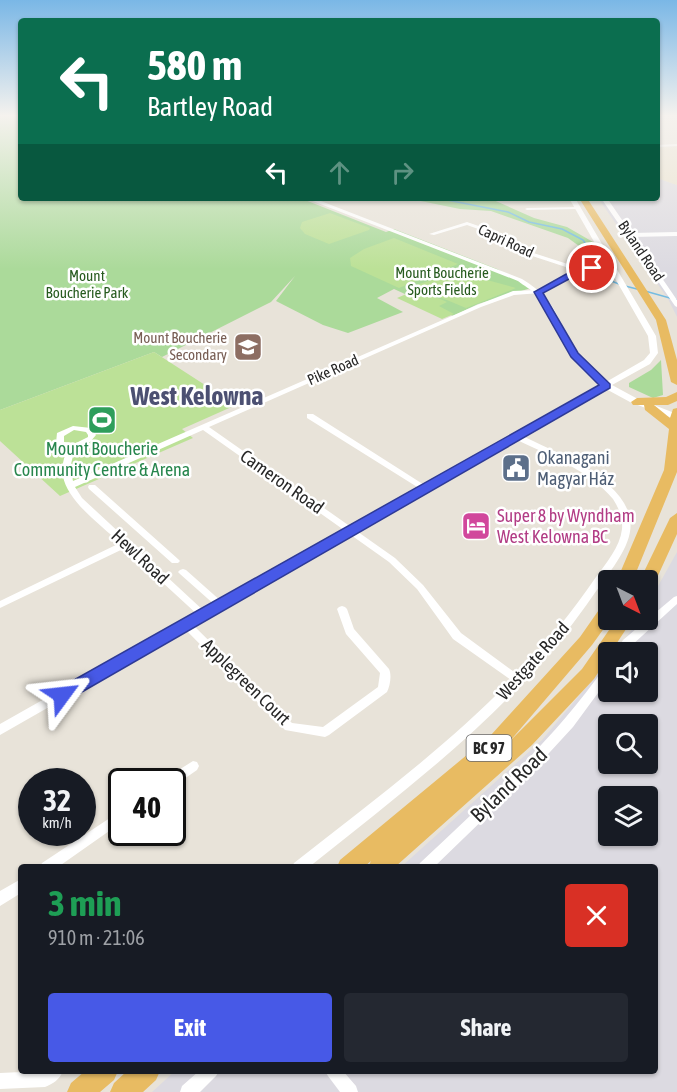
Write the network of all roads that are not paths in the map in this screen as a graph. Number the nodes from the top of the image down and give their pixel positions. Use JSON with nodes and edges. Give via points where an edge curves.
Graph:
{"nodes":[{"id":1,"x":316,"y":201,"type":"edge"},
{"id":2,"x":574,"y":201,"type":"edge"},
{"id":3,"x":585,"y":201,"type":"edge"},
{"id":4,"x":593,"y":201,"type":"edge"},
{"id":5,"x":606,"y":201,"type":"edge"},
{"id":6,"x":578,"y":208,"type":"junction"},
{"id":7,"x":527,"y":209,"type":"dead end"},
{"id":8,"x":432,"y":234,"type":"dead end"},
{"id":9,"x":677,"y":234,"type":"edge"},
{"id":10,"x":631,"y":235,"type":"junction"},
{"id":11,"x":595,"y":267,"type":"dead end"},
{"id":12,"x":580,"y":270,"type":"junction"},
{"id":13,"x":647,"y":291,"type":"junction"},
{"id":14,"x":538,"y":292,"type":"junction"},
{"id":15,"x":674,"y":300,"type":"edge"},
{"id":16,"x":677,"y":335,"type":"edge"},
{"id":17,"x":677,"y":382,"type":"edge"},
{"id":18,"x":606,"y":386,"type":"junction"},
{"id":19,"x":677,"y":396,"type":"edge"},
{"id":20,"x":637,"y":402,"type":"junction"},
{"id":21,"x":650,"y":407,"type":"joint"},
{"id":22,"x":677,"y":412,"type":"edge"},
{"id":23,"x":310,"y":416,"type":"dead end"},
{"id":24,"x":676,"y":421,"type":"edge"},
{"id":25,"x":204,"y":427,"type":"junction"},
{"id":26,"x":518,"y":437,"type":"junction"},
{"id":27,"x":72,"y":446,"type":"dead end"},
{"id":28,"x":69,"y":486,"type":"junction"},
{"id":29,"x":92,"y":487,"type":"dead end"},
{"id":30,"x":425,"y":488,"type":"junction"},
{"id":31,"x":677,"y":518,"type":"edge"},
{"id":32,"x":140,"y":530,"type":"junction"},
{"id":33,"x":350,"y":530,"type":"junction"},
{"id":34,"x":124,"y":542,"type":"junction"},
{"id":35,"x":175,"y":561,"type":"dead end"},
{"id":36,"x":629,"y":570,"type":"edge"},
{"id":37,"x":653,"y":570,"type":"edge"},
{"id":38,"x":183,"y":572,"type":"dead end"},
{"id":39,"x":677,"y":599,"type":"edge"},
{"id":40,"x":219,"y":604,"type":"junction"},
{"id":41,"x":0,"y":605,"type":"edge"},
{"id":42,"x":667,"y":608,"type":"junction"},
{"id":43,"x":342,"y":609,"type":"dead end"},
{"id":44,"x":202,"y":614,"type":"junction"},
{"id":45,"x":677,"y":614,"type":"edge"},
{"id":46,"x":185,"y":624,"type":"junction"},
{"id":47,"x":598,"y":624,"type":"edge"},
{"id":48,"x":617,"y":630,"type":"edge"},
{"id":49,"x":628,"y":642,"type":"edge"},
{"id":50,"x":518,"y":680,"type":"junction"},
{"id":51,"x":598,"y":687,"type":"edge"},
{"id":52,"x":0,"y":730,"type":"edge"},
{"id":53,"x":193,"y":766,"type":"dead end"},
{"id":54,"x":186,"y":771,"type":"edge"},
{"id":55,"x":108,"y":825,"type":"edge"},
{"id":56,"x":51,"y":864,"type":"edge"},
{"id":57,"x":303,"y":864,"type":"edge"},
{"id":58,"x":352,"y":864,"type":"edge"},
{"id":59,"x":382,"y":864,"type":"edge"},
{"id":60,"x":427,"y":864,"type":"edge"},
{"id":61,"x":18,"y":887,"type":"edge"},
{"id":62,"x":0,"y":899,"type":"edge"},
{"id":63,"x":51,"y":1074,"type":"edge"},
{"id":64,"x":101,"y":1074,"type":"edge"},
{"id":65,"x":144,"y":1074,"type":"edge"},
{"id":66,"x":207,"y":1074,"type":"edge"},
{"id":67,"x":335,"y":1074,"type":"edge"},
{"id":68,"x":0,"y":1081,"type":"edge"},
{"id":69,"x":80,"y":1092,"type":"edge"},
{"id":70,"x":123,"y":1092,"type":"edge"},
{"id":71,"x":188,"y":1092,"type":"edge"},
{"id":72,"x":350,"y":1092,"type":"edge"}],
"edges":[{"from":1,"to":14,"type":"street","via":[[495,269]]},
{"from":2,"to":6,"type":"street"},
{"from":3,"to":13,"type":"highway"},
{"from":4,"to":13,"type":"highway"},
{"from":5,"to":10,"type":"street","name":"Byland Road"},
{"from":6,"to":7,"type":"street"},
{"from":6,"to":18,"type":"street","via":[[652,336],[654,353],[647,362]]},
{"from":8,"to":12,"type":"street","name":"Capri Road","via":[[466,223],[500,235],[519,250]]},
{"from":9,"to":10,"type":"street"},
{"from":10,"to":15,"type":"street","name":"Byland Road"},
{"from":11,"to":12,"type":"street","name":"Capri Road"},
{"from":12,"to":14,"type":"street","name":"Capri Road"},
{"from":13,"to":16,"type":"highway"},
{"from":13,"to":17,"type":"highway","via":[[661,320]]},
{"from":14,"to":18,"type":"street","via":[[574,355]]},
{"from":14,"to":25,"type":"street","name":"Pike Road","via":[[502,297]]},
{"from":18,"to":20,"type":"street"},
{"from":18,"to":26,"type":"street"},
{"from":19,"to":20,"type":"highway","via":[[668,401]]},
{"from":20,"to":21,"type":"street"},
{"from":21,"to":24,"type":"highway"},
{"from":22,"to":24,"type":"highway"},
{"from":23,"to":30,"type":"street"},
{"from":24,"to":36,"type":"highway","via":[[671,470]]},
{"from":25,"to":28,"type":"street","name":"Pike Road"},
{"from":25,"to":33,"type":"street","name":"Cameron Road"},
{"from":26,"to":30,"type":"street"},
{"from":26,"to":50,"type":"street","name":"Westgate Road","via":[[603,484],[619,502],[626,523],[622,543],[596,585]]},
{"from":27,"to":28,"type":"street","via":[[65,467]]},
{"from":28,"to":34,"type":"street","name":"Hewl Road"},
{"from":29,"to":32,"type":"street","name":"Hewl Road"},
{"from":30,"to":33,"type":"street"},
{"from":31,"to":37,"type":"highway"},
{"from":32,"to":34,"type":"street"},
{"from":32,"to":35,"type":"street","name":"Hewl Road"},
{"from":33,"to":40,"type":"street"},
{"from":33,"to":50,"type":"street","name":"Cameron Road","via":[[420,586],[457,636]]},
{"from":34,"to":41,"type":"street"},
{"from":34,"to":44,"type":"street","name":"Hewl Road"},
{"from":38,"to":40,"type":"street","name":"Hewl Road"},
{"from":39,"to":42,"type":"street"},
{"from":40,"to":44,"type":"street"},
{"from":42,"to":45,"type":"street"},
{"from":42,"to":49,"type":"street"},
{"from":43,"to":46,"type":"street","name":"Applegreen Court","via":[[350,631],[384,672],[383,689],[325,732],[289,727]]},
{"from":44,"to":46,"type":"street"},
{"from":46,"to":52,"type":"street"},
{"from":47,"to":58,"type":"highway","number":"BC 97","via":[[498,741]]},
{"from":48,"to":59,"type":"highway","number":"BC 97","via":[[588,674],[525,739]]},
{"from":50,"to":57,"type":"street","name":"Westgate Road","via":[[440,754]]},
{"from":51,"to":60,"type":"street","name":"Byland Road","via":[[551,744]]},
{"from":53,"to":54,"type":"street"},
{"from":55,"to":56,"type":"street"},
{"from":61,"to":62,"type":"street"},
{"from":63,"to":68,"type":"street","via":[[45,1079]]},
{"from":64,"to":69,"type":"highway"},
{"from":65,"to":70,"type":"highway"},
{"from":66,"to":71,"type":"street"},
{"from":67,"to":72,"type":"street"}]}
